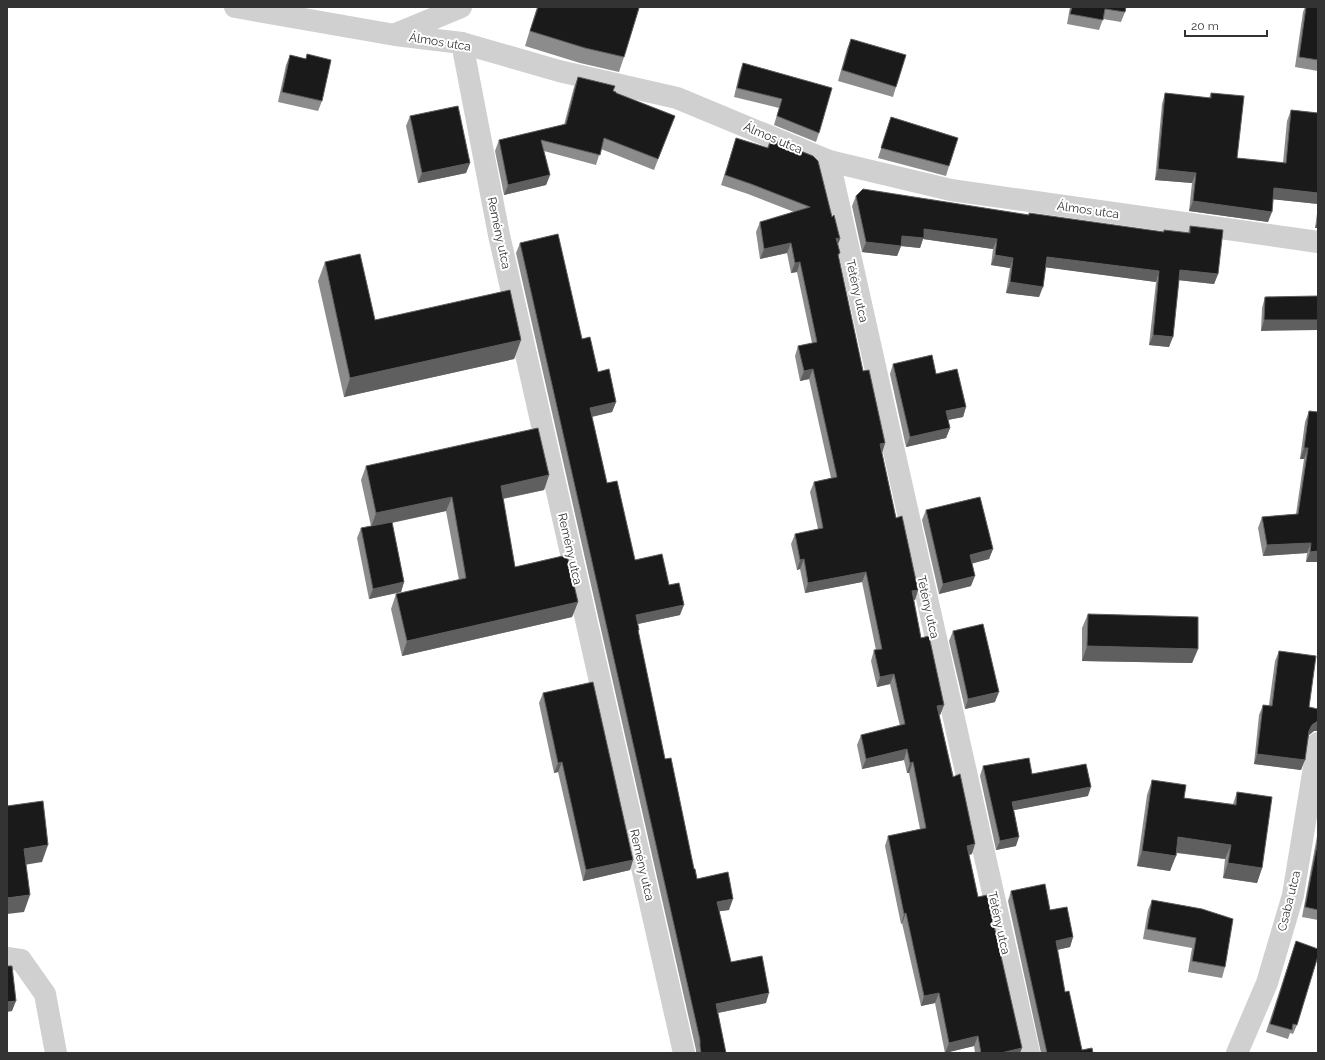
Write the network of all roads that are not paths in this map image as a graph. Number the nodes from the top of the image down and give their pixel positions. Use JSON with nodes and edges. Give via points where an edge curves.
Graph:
{"nodes":[{"id":1,"x":235,"y":7,"type":"edge"},
{"id":2,"x":461,"y":7,"type":"edge"},
{"id":3,"x":395,"y":35,"type":"junction"},
{"id":4,"x":462,"y":43,"type":"junction"},
{"id":5,"x":829,"y":161,"type":"junction"},
{"id":6,"x":1318,"y":242,"type":"edge"},
{"id":7,"x":1318,"y":743,"type":"edge"},
{"id":8,"x":1315,"y":782,"type":"edge"},
{"id":9,"x":7,"y":958,"type":"edge"},
{"id":10,"x":56,"y":1053,"type":"edge"},
{"id":11,"x":684,"y":1053,"type":"edge"},
{"id":12,"x":1028,"y":1053,"type":"edge"},
{"id":13,"x":1237,"y":1053,"type":"edge"}],
"edges":[{"from":1,"to":3,"type":"street","name":"Álmos utca"},
{"from":2,"to":3,"type":"street"},
{"from":3,"to":4,"type":"street","name":"Álmos utca"},
{"from":4,"to":5,"type":"street","name":"Álmos utca","via":[[559,71],[677,98]]},
{"from":4,"to":11,"type":"street","name":"Remény utca","via":[[499,235]]},
{"from":5,"to":6,"type":"street","name":"Álmos utca","via":[[951,190]]},
{"from":5,"to":12,"type":"street","name":"Tétény utca"},
{"from":7,"to":8,"type":"street","name":"Csaba utca"},
{"from":8,"to":13,"type":"street","name":"Csaba utca","via":[[1293,895],[1267,983]]},
{"from":9,"to":10,"type":"street","via":[[20,960],[45,994]]}]}
